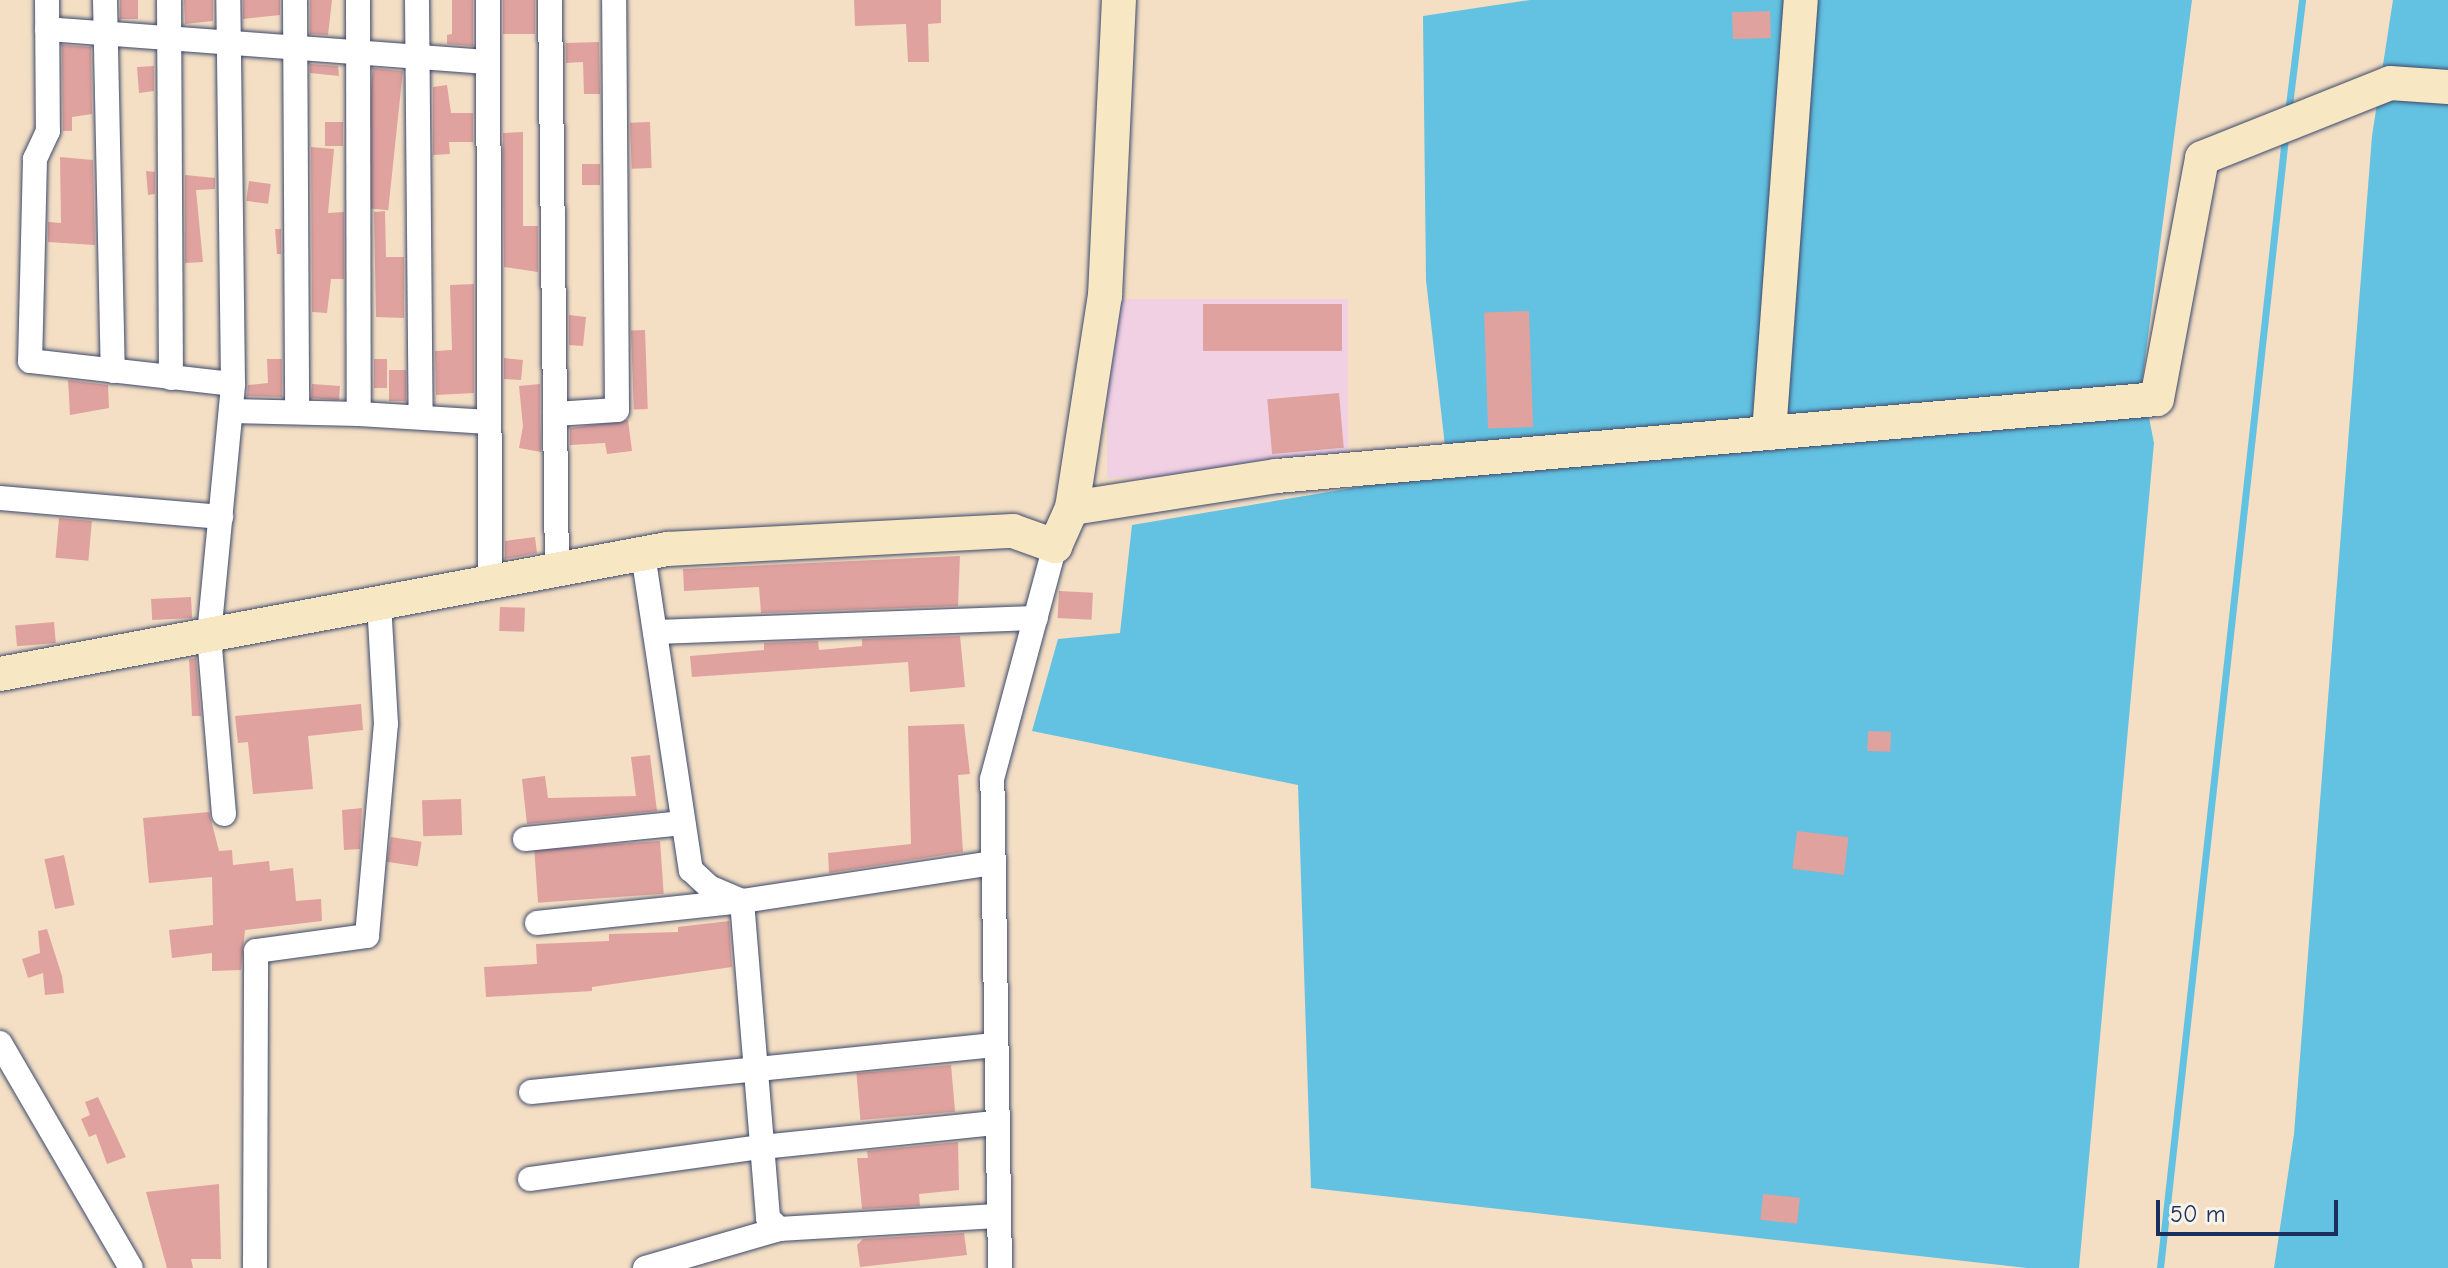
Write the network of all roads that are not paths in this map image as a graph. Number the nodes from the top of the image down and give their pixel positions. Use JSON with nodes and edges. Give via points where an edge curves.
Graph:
{"nodes":[{"id":1,"x":47,"y":0,"type":"edge"},
{"id":2,"x":105,"y":0,"type":"edge"},
{"id":3,"x":169,"y":0,"type":"edge"},
{"id":4,"x":228,"y":0,"type":"edge"},
{"id":5,"x":295,"y":0,"type":"edge"},
{"id":6,"x":358,"y":0,"type":"edge"},
{"id":7,"x":417,"y":0,"type":"edge"},
{"id":8,"x":488,"y":0,"type":"edge"},
{"id":9,"x":550,"y":0,"type":"edge"},
{"id":10,"x":614,"y":0,"type":"edge"},
{"id":11,"x":1119,"y":0,"type":"edge"},
{"id":12,"x":1801,"y":0,"type":"edge"},
{"id":13,"x":47,"y":29,"type":"junction"},
{"id":14,"x":105,"y":34,"type":"junction"},
{"id":15,"x":169,"y":40,"type":"junction"},
{"id":16,"x":229,"y":45,"type":"junction"},
{"id":17,"x":295,"y":51,"type":"junction"},
{"id":18,"x":357,"y":55,"type":"junction"},
{"id":19,"x":417,"y":55,"type":"junction"},
{"id":20,"x":488,"y":62,"type":"junction"},
{"id":21,"x":2448,"y":87,"type":"edge"},
{"id":22,"x":113,"y":371,"type":"junction"},
{"id":23,"x":171,"y":378,"type":"junction"},
{"id":24,"x":233,"y":384,"type":"junction"},
{"id":25,"x":231,"y":411,"type":"junction"},
{"id":26,"x":297,"y":411,"type":"junction"},
{"id":27,"x":359,"y":414,"type":"junction"},
{"id":28,"x":555,"y":414,"type":"junction"},
{"id":29,"x":421,"y":417,"type":"junction"},
{"id":30,"x":489,"y":422,"type":"junction"},
{"id":31,"x":1769,"y":433,"type":"junction"},
{"id":32,"x":0,"y":498,"type":"edge"},
{"id":33,"x":1072,"y":508,"type":"junction"},
{"id":34,"x":221,"y":517,"type":"junction"},
{"id":35,"x":1055,"y":546,"type":"junction"},
{"id":36,"x":643,"y":554,"type":"junction"},
{"id":37,"x":557,"y":570,"type":"junction"},
{"id":38,"x":490,"y":582,"type":"junction"},
{"id":39,"x":379,"y":603,"type":"junction"},
{"id":40,"x":1036,"y":618,"type":"junction"},
{"id":41,"x":655,"y":632,"type":"junction"},
{"id":42,"x":209,"y":635,"type":"junction"},
{"id":43,"x":0,"y":674,"type":"edge"},
{"id":44,"x":224,"y":814,"type":"dead end"},
{"id":45,"x":683,"y":823,"type":"junction"},
{"id":46,"x":525,"y":839,"type":"dead end"},
{"id":47,"x":993,"y":863,"type":"junction"},
{"id":48,"x":742,"y":901,"type":"junction"},
{"id":49,"x":537,"y":923,"type":"dead end"},
{"id":50,"x":0,"y":1043,"type":"edge"},
{"id":51,"x":995,"y":1045,"type":"junction"},
{"id":52,"x":755,"y":1068,"type":"junction"},
{"id":53,"x":531,"y":1092,"type":"dead end"},
{"id":54,"x":995,"y":1123,"type":"junction"},
{"id":55,"x":762,"y":1147,"type":"junction"},
{"id":56,"x":530,"y":1179,"type":"dead end"},
{"id":57,"x":997,"y":1216,"type":"junction"},
{"id":58,"x":779,"y":1229,"type":"junction"},
{"id":59,"x":131,"y":1268,"type":"edge"},
{"id":60,"x":255,"y":1268,"type":"edge"},
{"id":61,"x":645,"y":1268,"type":"edge"},
{"id":62,"x":1000,"y":1268,"type":"edge"}],
"edges":[{"from":1,"to":13,"type":"street"},
{"from":2,"to":14,"type":"street"},
{"from":3,"to":15,"type":"street"},
{"from":4,"to":16,"type":"street"},
{"from":5,"to":17,"type":"street"},
{"from":6,"to":18,"type":"street"},
{"from":7,"to":19,"type":"street"},
{"from":8,"to":20,"type":"street"},
{"from":9,"to":28,"type":"street"},
{"from":10,"to":28,"type":"street","via":[[617,410]]},
{"from":11,"to":33,"type":"street","via":[[1105,296]]},
{"from":12,"to":31,"type":"street"},
{"from":13,"to":14,"type":"street"},
{"from":13,"to":22,"type":"street","via":[[48,131],[35,159],[30,361]]},
{"from":14,"to":15,"type":"street"},
{"from":14,"to":22,"type":"street"},
{"from":15,"to":16,"type":"street"},
{"from":15,"to":23,"type":"street"},
{"from":16,"to":17,"type":"street"},
{"from":16,"to":24,"type":"street"},
{"from":17,"to":18,"type":"street"},
{"from":17,"to":26,"type":"street"},
{"from":18,"to":19,"type":"street"},
{"from":18,"to":27,"type":"street"},
{"from":19,"to":20,"type":"street"},
{"from":19,"to":29,"type":"street"},
{"from":20,"to":30,"type":"street"},
{"from":21,"to":31,"type":"street","via":[[2390,83],[2202,158],[2157,399]]},
{"from":22,"to":23,"type":"street"},
{"from":23,"to":24,"type":"street"},
{"from":24,"to":25,"type":"street"},
{"from":25,"to":26,"type":"street"},
{"from":25,"to":34,"type":"street"},
{"from":26,"to":27,"type":"street"},
{"from":27,"to":29,"type":"street"},
{"from":28,"to":37,"type":"street"},
{"from":29,"to":30,"type":"street"},
{"from":30,"to":38,"type":"street"},
{"from":31,"to":33,"type":"street","via":[[1277,476]]},
{"from":32,"to":34,"type":"street"},
{"from":33,"to":35,"type":"street"},
{"from":34,"to":42,"type":"street"},
{"from":35,"to":36,"type":"street","via":[[1013,531]]},
{"from":35,"to":40,"type":"street"},
{"from":36,"to":37,"type":"street"},
{"from":36,"to":41,"type":"street"},
{"from":37,"to":38,"type":"street"},
{"from":38,"to":39,"type":"street"},
{"from":39,"to":42,"type":"street"},
{"from":39,"to":60,"type":"street","via":[[386,724],[367,936],[256,951]]},
{"from":40,"to":41,"type":"street"},
{"from":40,"to":47,"type":"street","via":[[992,779]]},
{"from":41,"to":45,"type":"street"},
{"from":42,"to":43,"type":"street"},
{"from":42,"to":44,"type":"street"},
{"from":45,"to":46,"type":"street"},
{"from":45,"to":48,"type":"street","via":[[691,870],[709,887]]},
{"from":47,"to":48,"type":"street"},
{"from":47,"to":51,"type":"street"},
{"from":48,"to":49,"type":"street"},
{"from":48,"to":52,"type":"street"},
{"from":50,"to":59,"type":"street"},
{"from":51,"to":52,"type":"street"},
{"from":51,"to":54,"type":"street"},
{"from":52,"to":53,"type":"street"},
{"from":52,"to":55,"type":"street"},
{"from":54,"to":55,"type":"street"},
{"from":54,"to":57,"type":"street"},
{"from":55,"to":56,"type":"street"},
{"from":55,"to":58,"type":"street","via":[[768,1218]]},
{"from":57,"to":58,"type":"street"},
{"from":57,"to":62,"type":"street"},
{"from":58,"to":61,"type":"street"}]}
